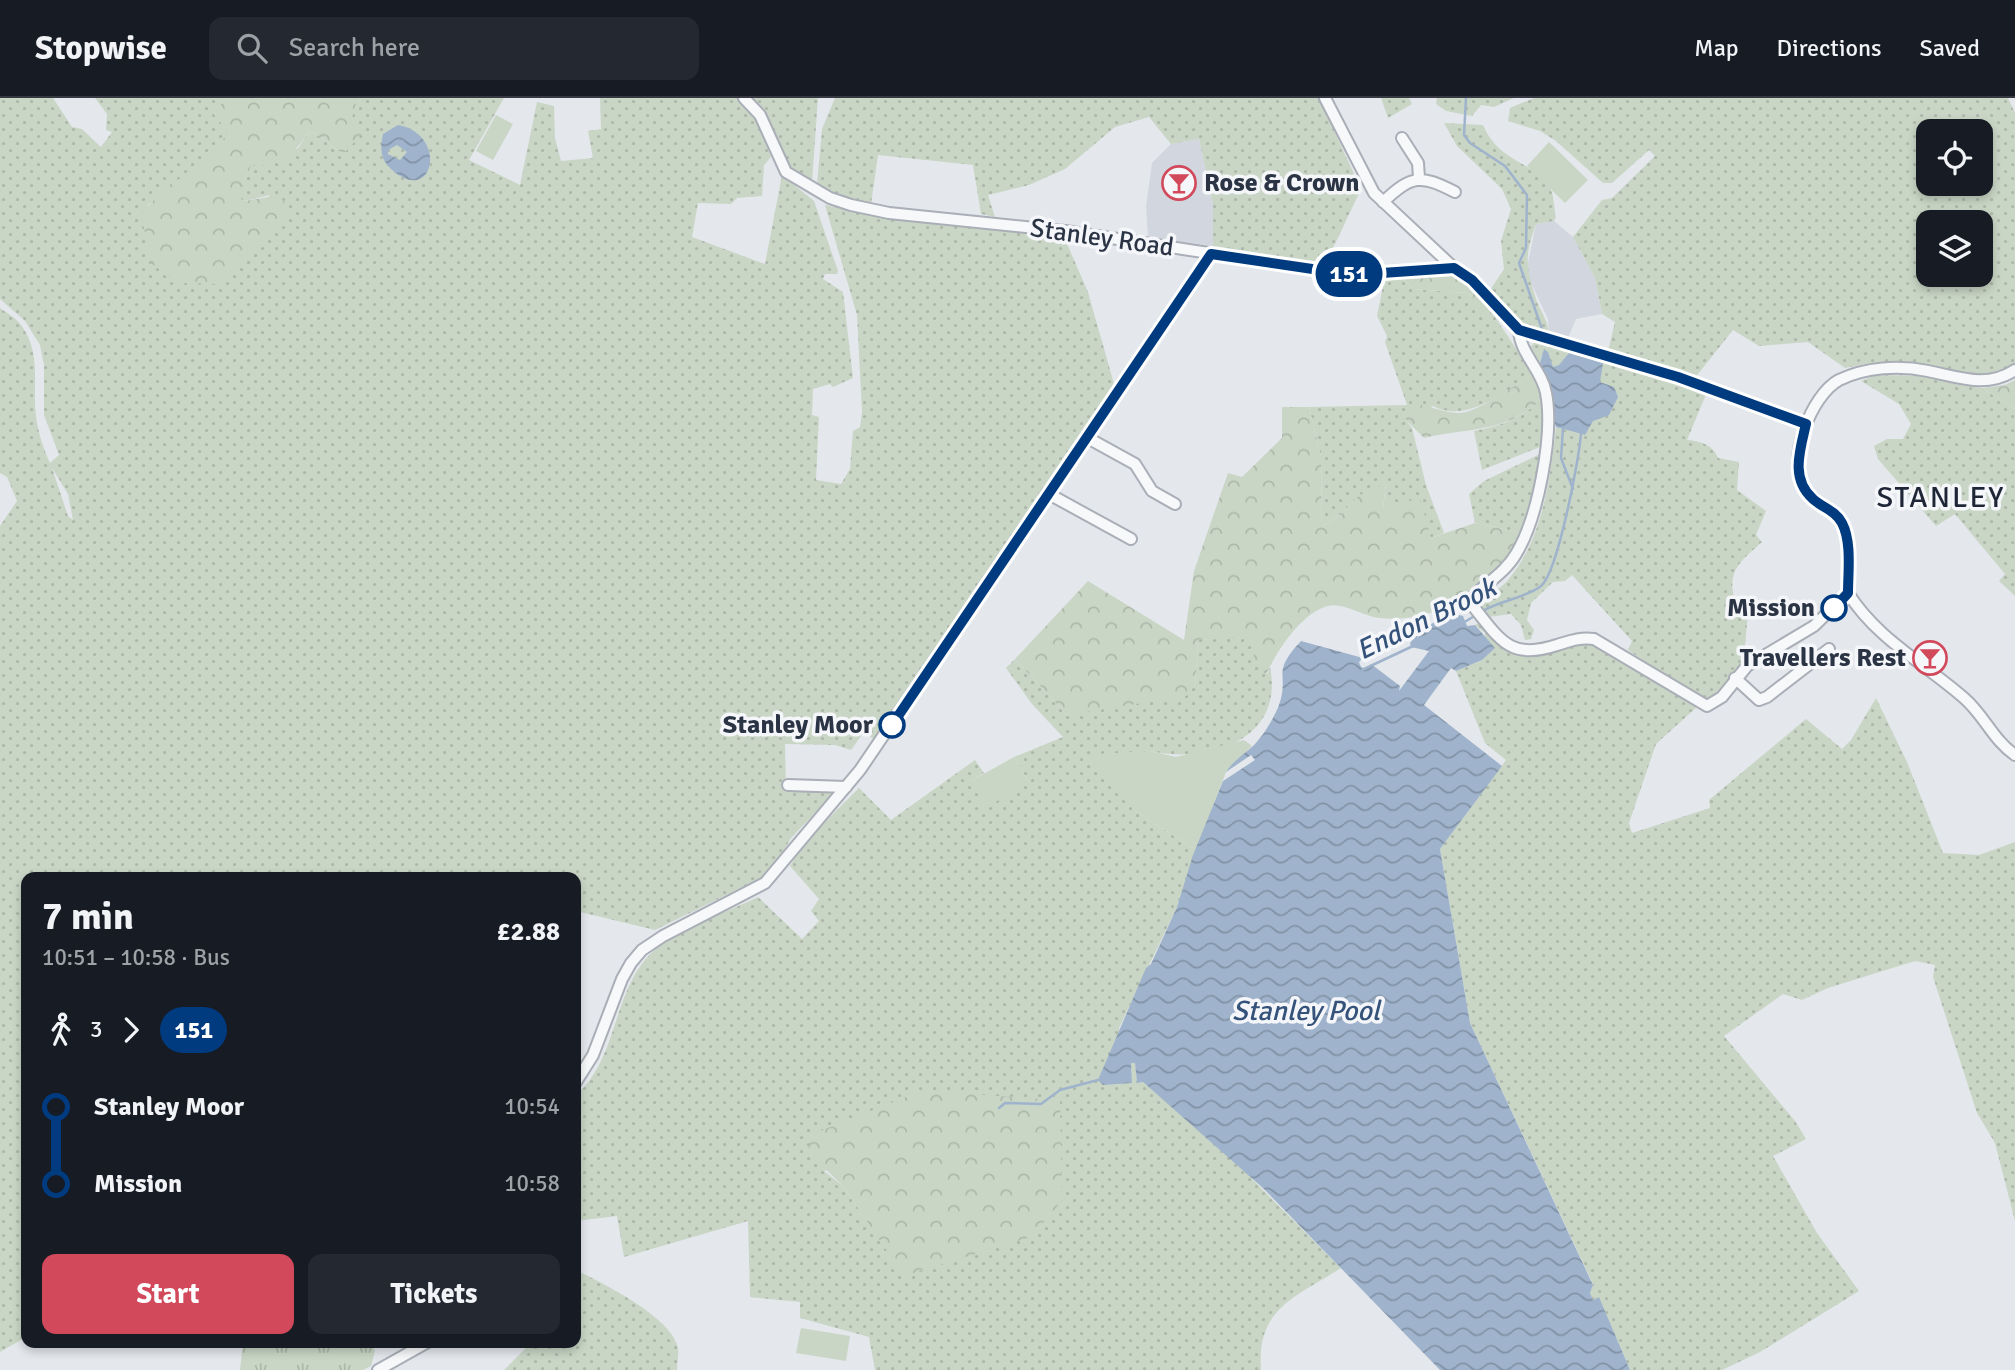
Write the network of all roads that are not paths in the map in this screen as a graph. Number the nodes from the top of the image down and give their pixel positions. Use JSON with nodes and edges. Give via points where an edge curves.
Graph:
{"nodes":[{"id":1,"x":744,"y":98,"type":"edge"},
{"id":2,"x":1325,"y":98,"type":"edge"},
{"id":3,"x":1402,"y":138,"type":"dead end"},
{"id":4,"x":1419,"y":178,"type":"junction"},
{"id":5,"x":1455,"y":192,"type":"dead end"},
{"id":6,"x":1383,"y":202,"type":"junction"},
{"id":7,"x":1211,"y":254,"type":"junction"},
{"id":8,"x":1454,"y":268,"type":"junction"},
{"id":9,"x":1519,"y":330,"type":"junction"},
{"id":10,"x":2015,"y":370,"type":"edge"},
{"id":11,"x":1806,"y":424,"type":"junction"},
{"id":12,"x":1086,"y":437,"type":"junction"},
{"id":13,"x":1047,"y":493,"type":"junction"},
{"id":14,"x":1175,"y":503,"type":"dead end"},
{"id":15,"x":1131,"y":539,"type":"dead end"},
{"id":16,"x":1848,"y":593,"type":"junction"},
{"id":17,"x":1829,"y":649,"type":"dead end"},
{"id":18,"x":1735,"y":678,"type":"junction"},
{"id":19,"x":2015,"y":755,"type":"edge"},
{"id":20,"x":788,"y":785,"type":"dead end"},
{"id":21,"x":846,"y":787,"type":"junction"},
{"id":22,"x":581,"y":1074,"type":"edge"},
{"id":23,"x":417,"y":1348,"type":"edge"},
{"id":24,"x":377,"y":1370,"type":"edge"}],
"edges":[{"from":1,"to":7,"type":"street","name":"Stanley Road","via":[[760,115],[786,172],[830,198],[889,213],[1065,231]]},
{"from":2,"to":6,"type":"street","via":[[1348,149]]},
{"from":3,"to":4,"type":"street","via":[[1418,163]]},
{"from":4,"to":5,"type":"street"},
{"from":4,"to":6,"type":"street","via":[[1406,182]]},
{"from":6,"to":8,"type":"street"},
{"from":7,"to":8,"type":"street","name":"Stanley Road","via":[[1353,275]]},
{"from":7,"to":12,"type":"street"},
{"from":8,"to":9,"type":"street","via":[[1472,280]]},
{"from":9,"to":11,"type":"street","via":[[1678,377]]},
{"from":9,"to":18,"type":"street","via":[[1520,342],[1546,389],[1547,453],[1516,555],[1470,598],[1479,613],[1503,643],[1526,652],[1581,637],[1594,639],[1707,706],[1722,697]]},
{"from":10,"to":11,"type":"street","via":[[1984,381],[1910,368],[1857,373],[1829,387]]},
{"from":11,"to":16,"type":"street","via":[[1798,474],[1813,499],[1835,513],[1846,531]]},
{"from":12,"to":13,"type":"street"},
{"from":12,"to":14,"type":"street","via":[[1135,464],[1152,491]]},
{"from":13,"to":15,"type":"street"},
{"from":13,"to":21,"type":"street","via":[[890,729]]},
{"from":16,"to":18,"type":"street","via":[[1814,626]]},
{"from":16,"to":19,"type":"street","via":[[1874,628],[1965,699]]},
{"from":17,"to":18,"type":"street","via":[[1759,700]]},
{"from":20,"to":21,"type":"street"},
{"from":21,"to":22,"type":"street","via":[[765,883],[642,950],[622,979]]},
{"from":23,"to":24,"type":"street"}]}
